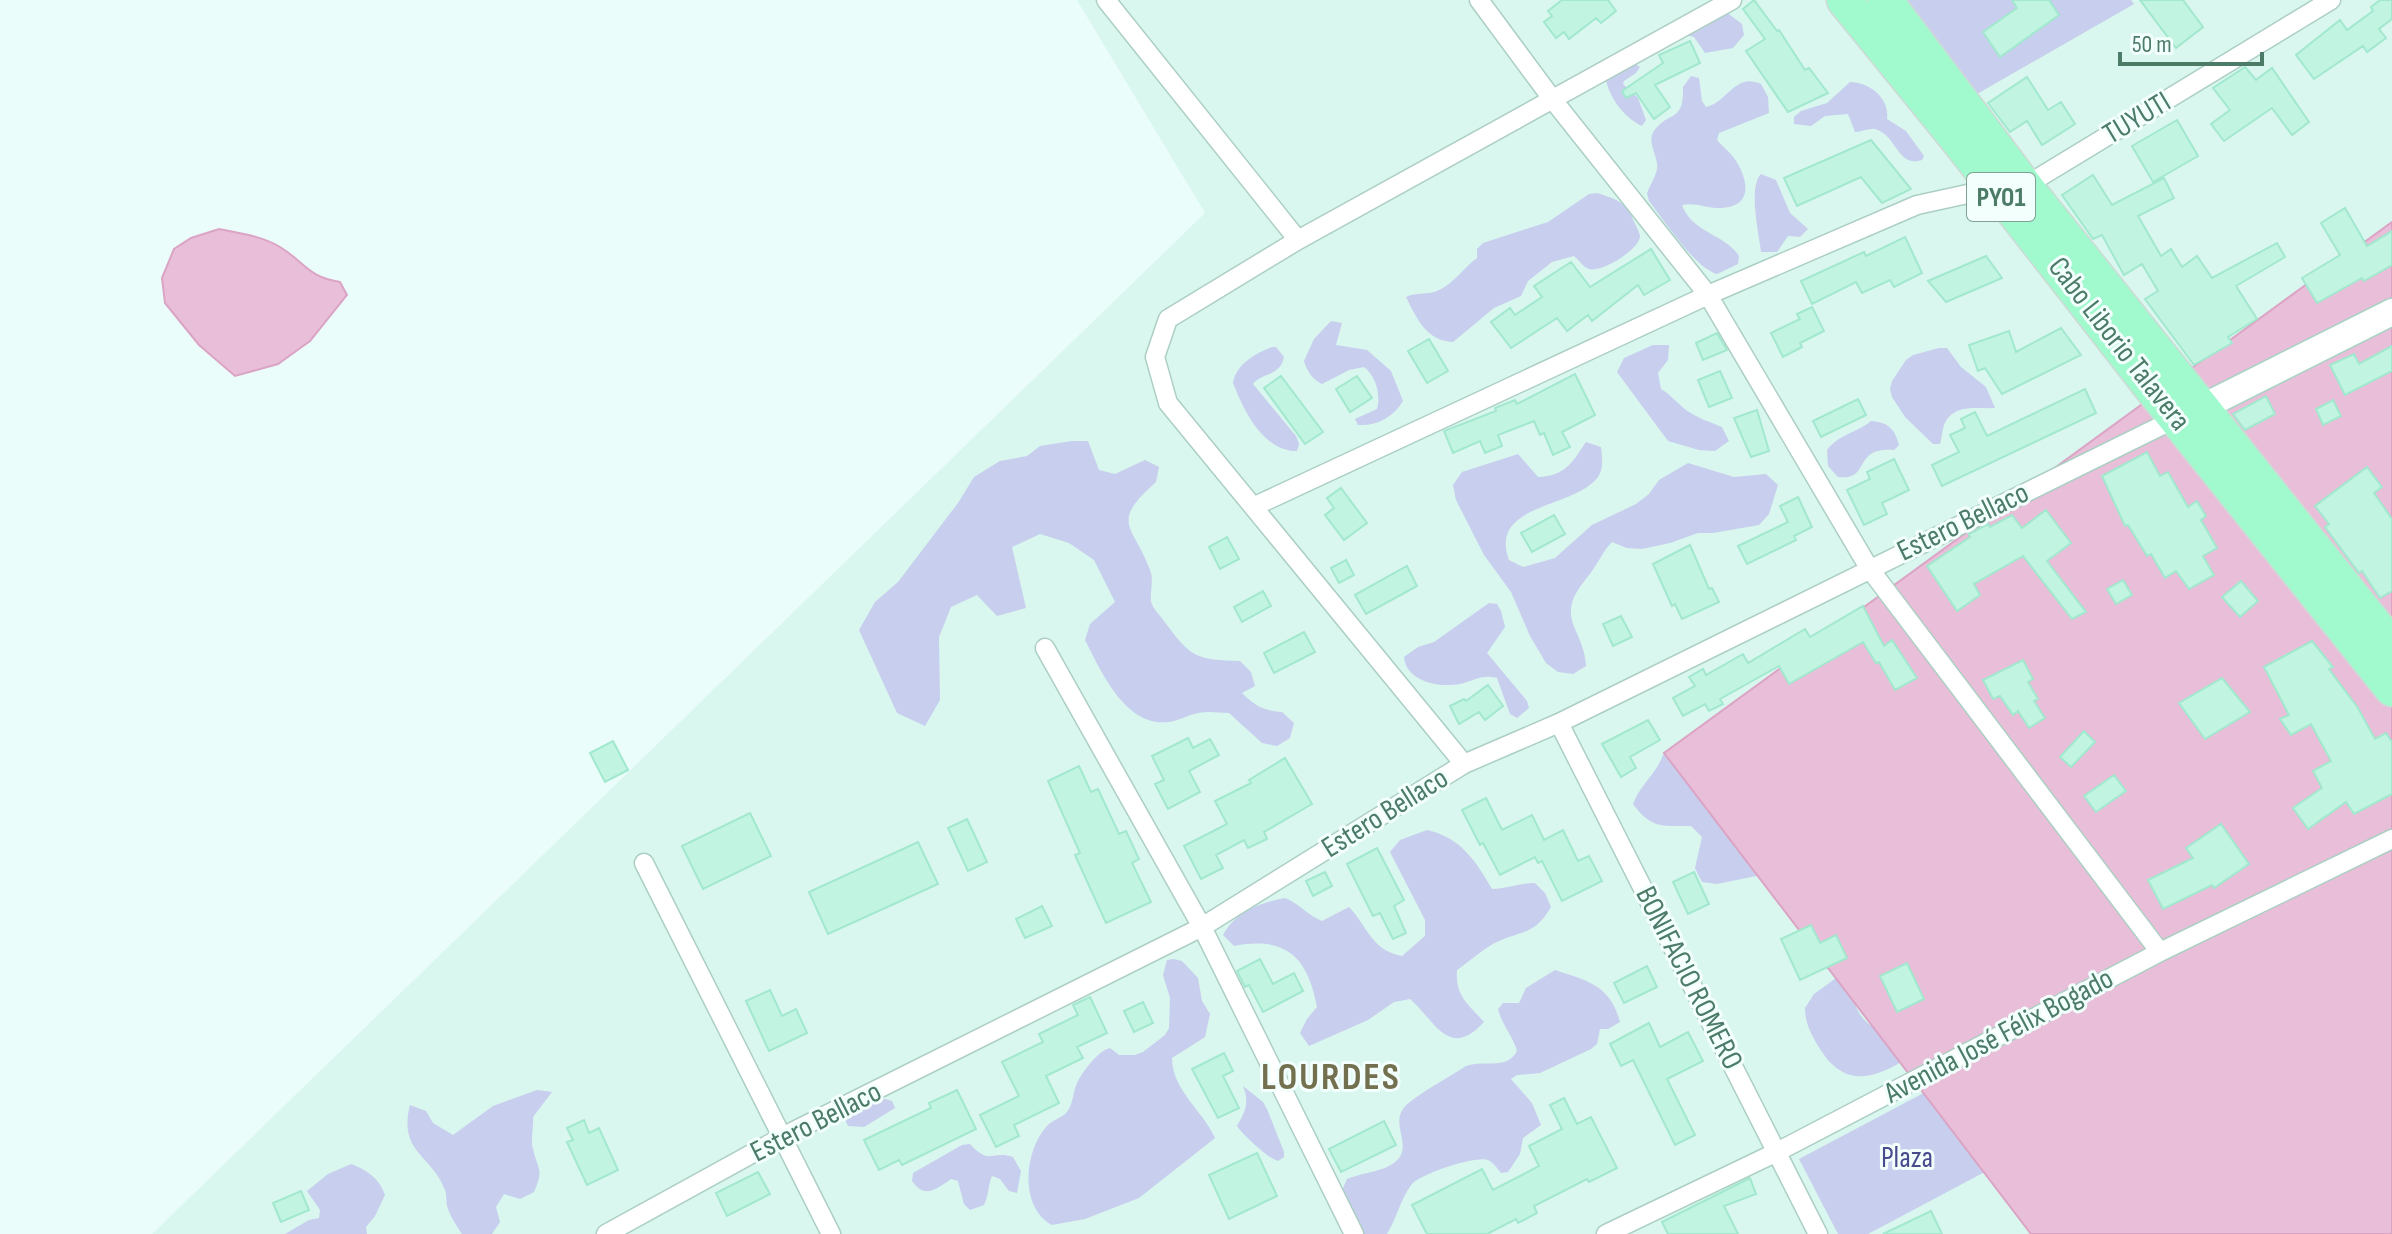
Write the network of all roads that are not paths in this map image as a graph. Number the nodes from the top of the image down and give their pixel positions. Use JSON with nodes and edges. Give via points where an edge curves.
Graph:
{"nodes":[{"id":1,"x":1106,"y":0,"type":"edge"},
{"id":2,"x":1479,"y":0,"type":"edge"},
{"id":3,"x":1732,"y":0,"type":"edge"},
{"id":4,"x":1844,"y":0,"type":"edge"},
{"id":5,"x":1885,"y":0,"type":"edge"},
{"id":6,"x":2331,"y":0,"type":"edge"},
{"id":7,"x":1553,"y":100,"type":"junction"},
{"id":8,"x":2010,"y":187,"type":"junction"},
{"id":9,"x":1298,"y":240,"type":"junction"},
{"id":10,"x":1708,"y":295,"type":"junction"},
{"id":11,"x":2392,"y":312,"type":"edge"},
{"id":12,"x":2189,"y":413,"type":"junction"},
{"id":13,"x":1255,"y":506,"type":"junction"},
{"id":14,"x":1869,"y":568,"type":"junction"},
{"id":15,"x":2392,"y":646,"type":"edge"},
{"id":16,"x":1045,"y":648,"type":"dead end"},
{"id":17,"x":2392,"y":689,"type":"edge"},
{"id":18,"x":1559,"y":723,"type":"junction"},
{"id":19,"x":1464,"y":764,"type":"junction"},
{"id":20,"x":2392,"y":839,"type":"edge"},
{"id":21,"x":644,"y":863,"type":"dead end"},
{"id":22,"x":1202,"y":927,"type":"junction"},
{"id":23,"x":2160,"y":952,"type":"junction"},
{"id":24,"x":784,"y":1136,"type":"junction"},
{"id":25,"x":1777,"y":1152,"type":"junction"},
{"id":26,"x":606,"y":1234,"type":"edge"},
{"id":27,"x":831,"y":1234,"type":"edge"},
{"id":28,"x":1354,"y":1234,"type":"edge"},
{"id":29,"x":1606,"y":1234,"type":"edge"},
{"id":30,"x":1818,"y":1234,"type":"edge"}],
"edges":[{"from":1,"to":9,"type":"street"},
{"from":2,"to":7,"type":"street"},
{"from":3,"to":7,"type":"street"},
{"from":4,"to":8,"type":"highway","name":"Cabo Liborio Talavera","number":"PY01"},
{"from":5,"to":8,"type":"highway","name":"Cabo Liborio Talavera","number":"PY01"},
{"from":6,"to":8,"type":"street","name":"TUYUTI"},
{"from":7,"to":9,"type":"street"},
{"from":7,"to":10,"type":"street"},
{"from":8,"to":10,"type":"street","name":"TUYUTI","via":[[1917,205]]},
{"from":8,"to":12,"type":"highway","name":"Cabo Liborio Talavera","number":"PY01"},
{"from":9,"to":13,"type":"street","via":[[1168,319],[1155,357],[1168,403]]},
{"from":10,"to":13,"type":"street","name":"TUYUTI"},
{"from":10,"to":14,"type":"street"},
{"from":11,"to":12,"type":"street","name":"Estero Bellaco"},
{"from":12,"to":14,"type":"street","name":"Estero Bellaco"},
{"from":12,"to":15,"type":"highway","name":"Cabo Liborio Talavera","number":"PY01"},
{"from":12,"to":17,"type":"highway","name":"Cabo Liborio Talavera","number":"PY01"},
{"from":13,"to":19,"type":"street"},
{"from":14,"to":18,"type":"street","name":"Estero Bellaco"},
{"from":14,"to":23,"type":"street"},
{"from":16,"to":22,"type":"street"},
{"from":18,"to":19,"type":"street","name":"Estero Bellaco"},
{"from":18,"to":25,"type":"street","name":"BONIFACIO ROMERO"},
{"from":19,"to":22,"type":"street","name":"Estero Bellaco"},
{"from":20,"to":23,"type":"street","name":"Avenida José Félix Bogado"},
{"from":21,"to":24,"type":"street"},
{"from":22,"to":24,"type":"street","name":"Estero Bellaco"},
{"from":22,"to":28,"type":"street"},
{"from":23,"to":25,"type":"street","name":"Avenida José Félix Bogado"},
{"from":24,"to":26,"type":"street","name":"Estero Bellaco"},
{"from":24,"to":27,"type":"street"},
{"from":25,"to":29,"type":"street","name":"Avenida José Félix Bogado"},
{"from":25,"to":30,"type":"street","name":"BONIFACIO ROMERO"}]}
